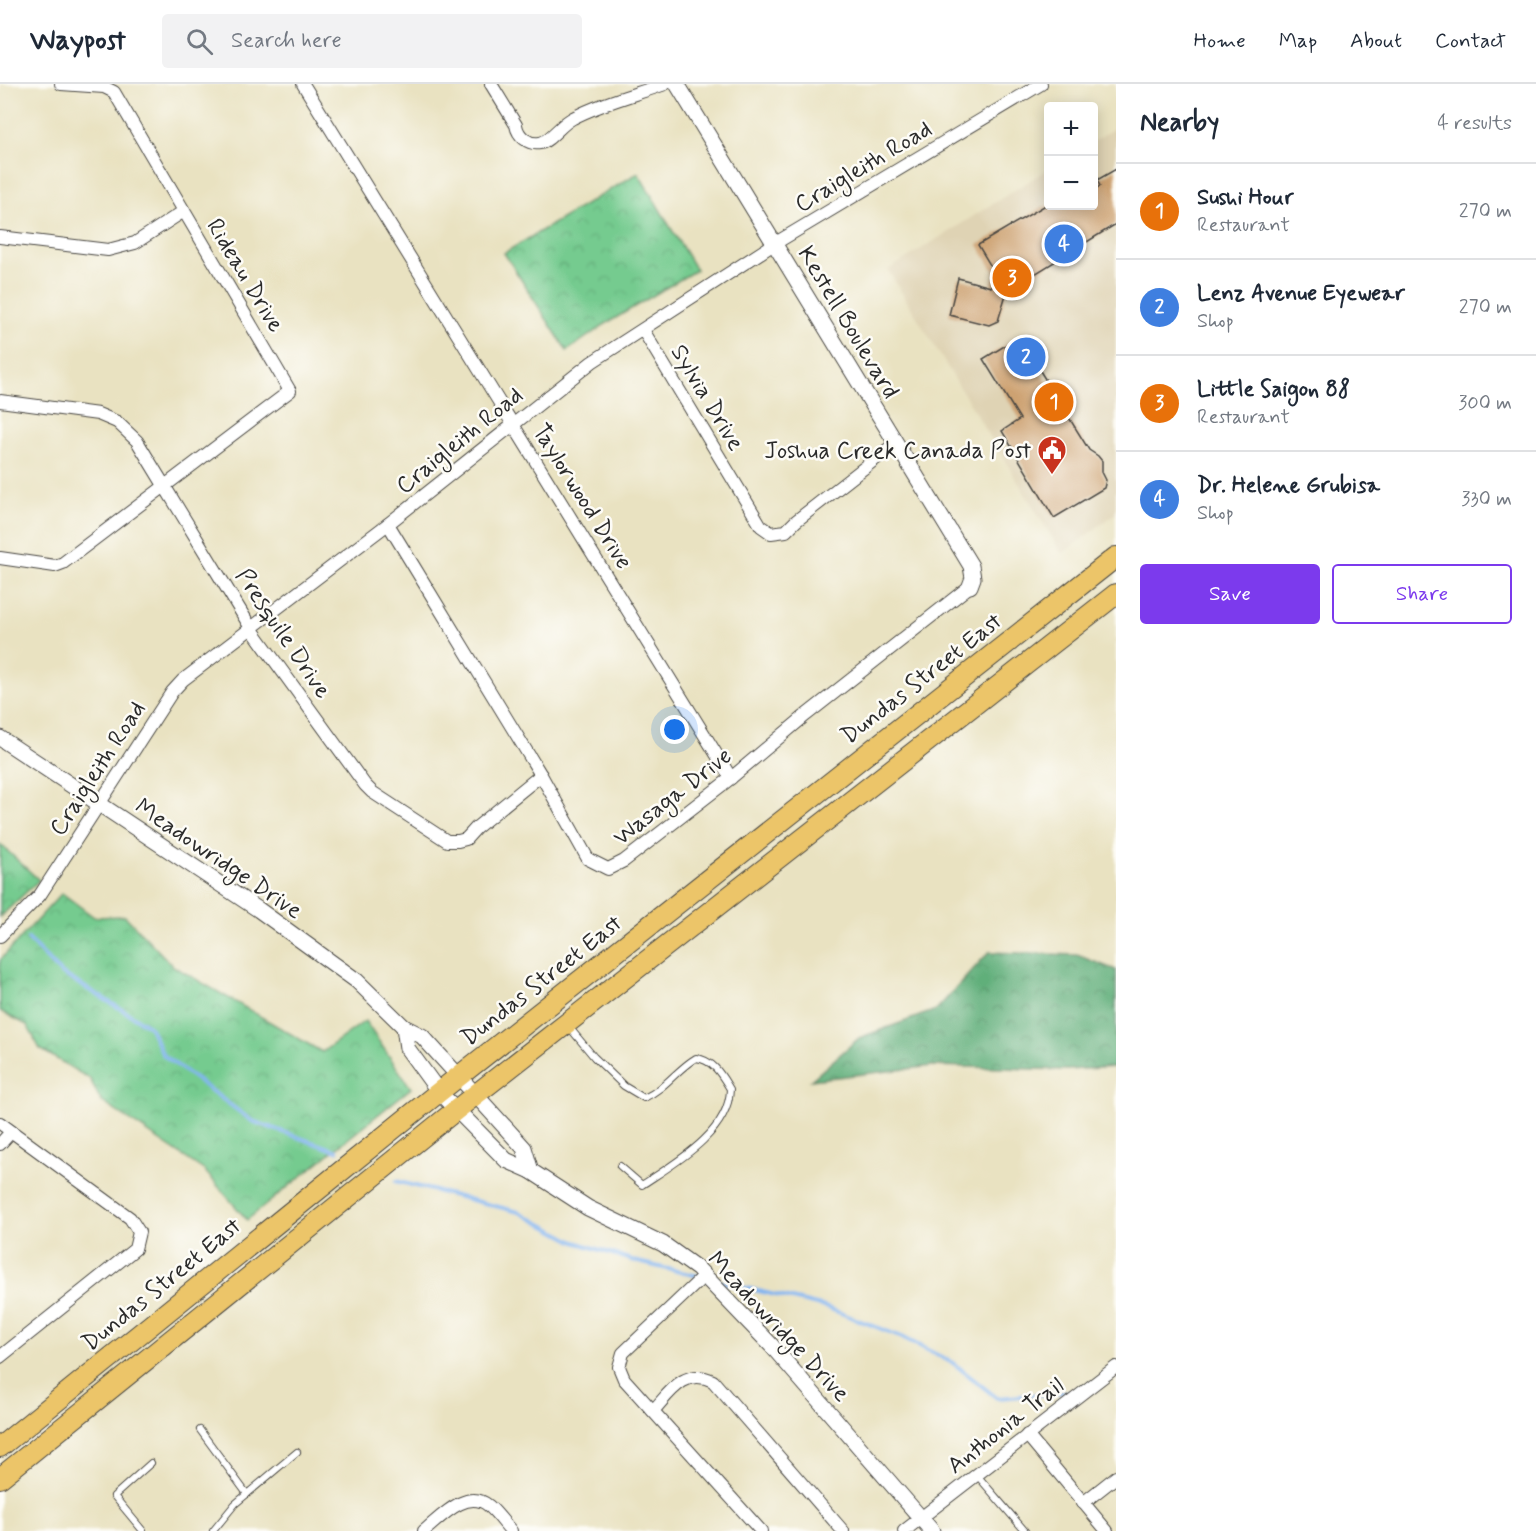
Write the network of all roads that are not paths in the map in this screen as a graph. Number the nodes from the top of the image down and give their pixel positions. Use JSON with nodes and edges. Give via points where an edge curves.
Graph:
{"nodes":[{"id":1,"x":61,"y":84,"type":"edge"},
{"id":2,"x":303,"y":84,"type":"edge"},
{"id":3,"x":492,"y":84,"type":"edge"},
{"id":4,"x":665,"y":84,"type":"edge"},
{"id":5,"x":677,"y":84,"type":"edge"},
{"id":6,"x":1041,"y":84,"type":"edge"},
{"id":7,"x":184,"y":211,"type":"junction"},
{"id":8,"x":0,"y":237,"type":"edge"},
{"id":9,"x":774,"y":244,"type":"junction"},
{"id":10,"x":643,"y":330,"type":"junction"},
{"id":11,"x":0,"y":401,"type":"edge"},
{"id":12,"x":513,"y":423,"type":"junction"},
{"id":13,"x":896,"y":443,"type":"junction"},
{"id":14,"x":164,"y":484,"type":"junction"},
{"id":15,"x":388,"y":524,"type":"junction"},
{"id":16,"x":1116,"y":556,"type":"edge"},
{"id":17,"x":0,"y":558,"type":"edge"},
{"id":18,"x":970,"y":586,"type":"joint"},
{"id":19,"x":1116,"y":594,"type":"edge"},
{"id":20,"x":251,"y":628,"type":"junction"},
{"id":21,"x":0,"y":738,"type":"edge"},
{"id":22,"x":541,"y":775,"type":"junction"},
{"id":23,"x":731,"y":778,"type":"junction"},
{"id":24,"x":99,"y":804,"type":"junction"},
{"id":25,"x":0,"y":936,"type":"edge"},
{"id":26,"x":567,"y":1024,"type":"junction"},
{"id":27,"x":404,"y":1027,"type":"junction"},
{"id":28,"x":459,"y":1077,"type":"junction"},
{"id":29,"x":440,"y":1092,"type":"junction"},
{"id":30,"x":475,"y":1096,"type":"junction"},
{"id":31,"x":456,"y":1110,"type":"junction"},
{"id":32,"x":0,"y":1123,"type":"edge"},
{"id":33,"x":12,"y":1132,"type":"junction"},
{"id":34,"x":0,"y":1144,"type":"edge"},
{"id":35,"x":620,"y":1166,"type":"dead end"},
{"id":36,"x":531,"y":1171,"type":"junction"},
{"id":37,"x":704,"y":1276,"type":"junction"},
{"id":38,"x":0,"y":1357,"type":"edge"},
{"id":39,"x":1116,"y":1367,"type":"edge"},
{"id":40,"x":653,"y":1411,"type":"junction"},
{"id":41,"x":200,"y":1430,"type":"dead end"},
{"id":42,"x":1027,"y":1436,"type":"junction"},
{"id":43,"x":0,"y":1447,"type":"edge"},
{"id":44,"x":297,"y":1452,"type":"dead end"},
{"id":45,"x":151,"y":1463,"type":"dead end"},
{"id":46,"x":976,"y":1474,"type":"junction"},
{"id":47,"x":1116,"y":1477,"type":"edge"},
{"id":48,"x":0,"y":1479,"type":"edge"},
{"id":49,"x":247,"y":1494,"type":"junction"},
{"id":50,"x":1083,"y":1503,"type":"junction"},
{"id":51,"x":920,"y":1517,"type":"junction"},
{"id":52,"x":143,"y":1531,"type":"edge"},
{"id":53,"x":213,"y":1531,"type":"edge"},
{"id":54,"x":424,"y":1531,"type":"edge"},
{"id":55,"x":511,"y":1531,"type":"edge"},
{"id":56,"x":761,"y":1531,"type":"edge"},
{"id":57,"x":843,"y":1531,"type":"edge"},
{"id":58,"x":904,"y":1531,"type":"edge"},
{"id":59,"x":932,"y":1531,"type":"edge"},
{"id":60,"x":1024,"y":1531,"type":"edge"},
{"id":61,"x":1107,"y":1531,"type":"edge"}],
"edges":[{"from":1,"to":7,"type":"street","name":"Rideau Drive","via":[[104,87],[114,92]]},
{"from":2,"to":12,"type":"street","name":"Taylorwood Drive"},
{"from":3,"to":4,"type":"street","via":[[524,140],[540,143],[585,112]]},
{"from":5,"to":9,"type":"street","name":"Kestell Boulevard"},
{"from":6,"to":9,"type":"street","name":"Craigleith Road"},
{"from":7,"to":8,"type":"street","via":[[135,243],[114,249]]},
{"from":7,"to":14,"type":"street","name":"Rideau Drive","via":[[290,391]]},
{"from":9,"to":10,"type":"street","name":"Craigleith Road"},
{"from":9,"to":13,"type":"street","name":"Kestell Boulevard"},
{"from":10,"to":12,"type":"street","name":"Craigleith Road","via":[[592,362]]},
{"from":10,"to":13,"type":"street","name":"Sylvia Drive","via":[[766,531],[786,531]]},
{"from":11,"to":14,"type":"street","name":"Presquile Drive","via":[[111,418],[137,441]]},
{"from":12,"to":15,"type":"street","name":"Craigleith Road"},
{"from":12,"to":23,"type":"street","name":"Taylorwood Drive"},
{"from":13,"to":18,"type":"street","name":"Kestell Boulevard","via":[[970,566]]},
{"from":14,"to":17,"type":"street","via":[[63,563],[55,566]]},
{"from":14,"to":20,"type":"street","name":"Presquile Drive"},
{"from":15,"to":20,"type":"street","name":"Craigleith Road"},
{"from":15,"to":22,"type":"street","name":"Wasaga Drive"},
{"from":16,"to":28,"type":"main road","name":"Dundas Street East"},
{"from":18,"to":23,"type":"street","name":"Wasaga Drive"},
{"from":19,"to":26,"type":"main road","name":"Dundas Street East"},
{"from":20,"to":22,"type":"street","name":"Presquile Drive","via":[[368,789],[447,841],[466,839]]},
{"from":20,"to":24,"type":"street","name":"Craigleith Road","via":[[172,692]]},
{"from":21,"to":24,"type":"street","name":"Meadowridge Drive"},
{"from":22,"to":23,"type":"street","name":"Wasaga Drive","via":[[588,859],[608,869],[624,861]]},
{"from":24,"to":25,"type":"street","name":"Craigleith Road","via":[[40,896]]},
{"from":24,"to":27,"type":"street","name":"Meadowridge Drive","via":[[327,958]]},
{"from":26,"to":30,"type":"main road","name":"Dundas Street East"},
{"from":26,"to":35,"type":"lane","via":[[624,1086],[644,1098],[656,1093],[696,1058],[709,1062],[730,1089],[728,1108],[721,1121],[675,1163],[642,1185]]},
{"from":27,"to":28,"type":"street","name":"Meadowridge Drive","via":[[422,1036]]},
{"from":27,"to":29,"type":"street","name":"Meadowridge Drive","via":[[407,1048]]},
{"from":28,"to":29,"type":"main road","name":"Dundas Street East"},
{"from":28,"to":30,"type":"street","name":"Meadowridge Drive"},
{"from":29,"to":31,"type":"street","name":"Meadowridge Drive"},
{"from":29,"to":43,"type":"main road","name":"Dundas Street East"},
{"from":30,"to":31,"type":"main road","name":"Dundas Street East"},
{"from":30,"to":36,"type":"street","name":"Meadowridge Drive","via":[[524,1148]]},
{"from":31,"to":36,"type":"street","name":"Meadowridge Drive","via":[[506,1160]]},
{"from":31,"to":48,"type":"main road","name":"Dundas Street East"},
{"from":32,"to":33,"type":"street"},
{"from":33,"to":34,"type":"street"},
{"from":33,"to":38,"type":"street","via":[[130,1218],[139,1232],[135,1249]]},
{"from":36,"to":37,"type":"street","name":"Meadowridge Drive","via":[[588,1208],[663,1244]]},
{"from":37,"to":40,"type":"street","via":[[623,1353],[619,1367],[624,1379]]},
{"from":37,"to":51,"type":"street","name":"Meadowridge Drive","via":[[771,1345]]},
{"from":39,"to":42,"type":"street","name":"Anthonia Trail"},
{"from":40,"to":56,"type":"street"},
{"from":40,"to":57,"type":"street","via":[[682,1380],[705,1377],[713,1381]]},
{"from":41,"to":49,"type":"lane"},
{"from":42,"to":46,"type":"street","name":"Anthonia Trail"},
{"from":42,"to":50,"type":"street"},
{"from":44,"to":49,"type":"lane"},
{"from":45,"to":52,"type":"lane","via":[[114,1496]]},
{"from":46,"to":51,"type":"street","name":"Anthonia Trail"},
{"from":46,"to":60,"type":"lane"},
{"from":47,"to":50,"type":"street"},
{"from":49,"to":53,"type":"lane"},
{"from":50,"to":61,"type":"street"},
{"from":51,"to":58,"type":"street","name":"Anthonia Trail"},
{"from":51,"to":59,"type":"street","name":"Meadowridge Drive"},
{"from":54,"to":55,"type":"street","via":[[460,1502],[472,1500],[486,1504]]}]}
